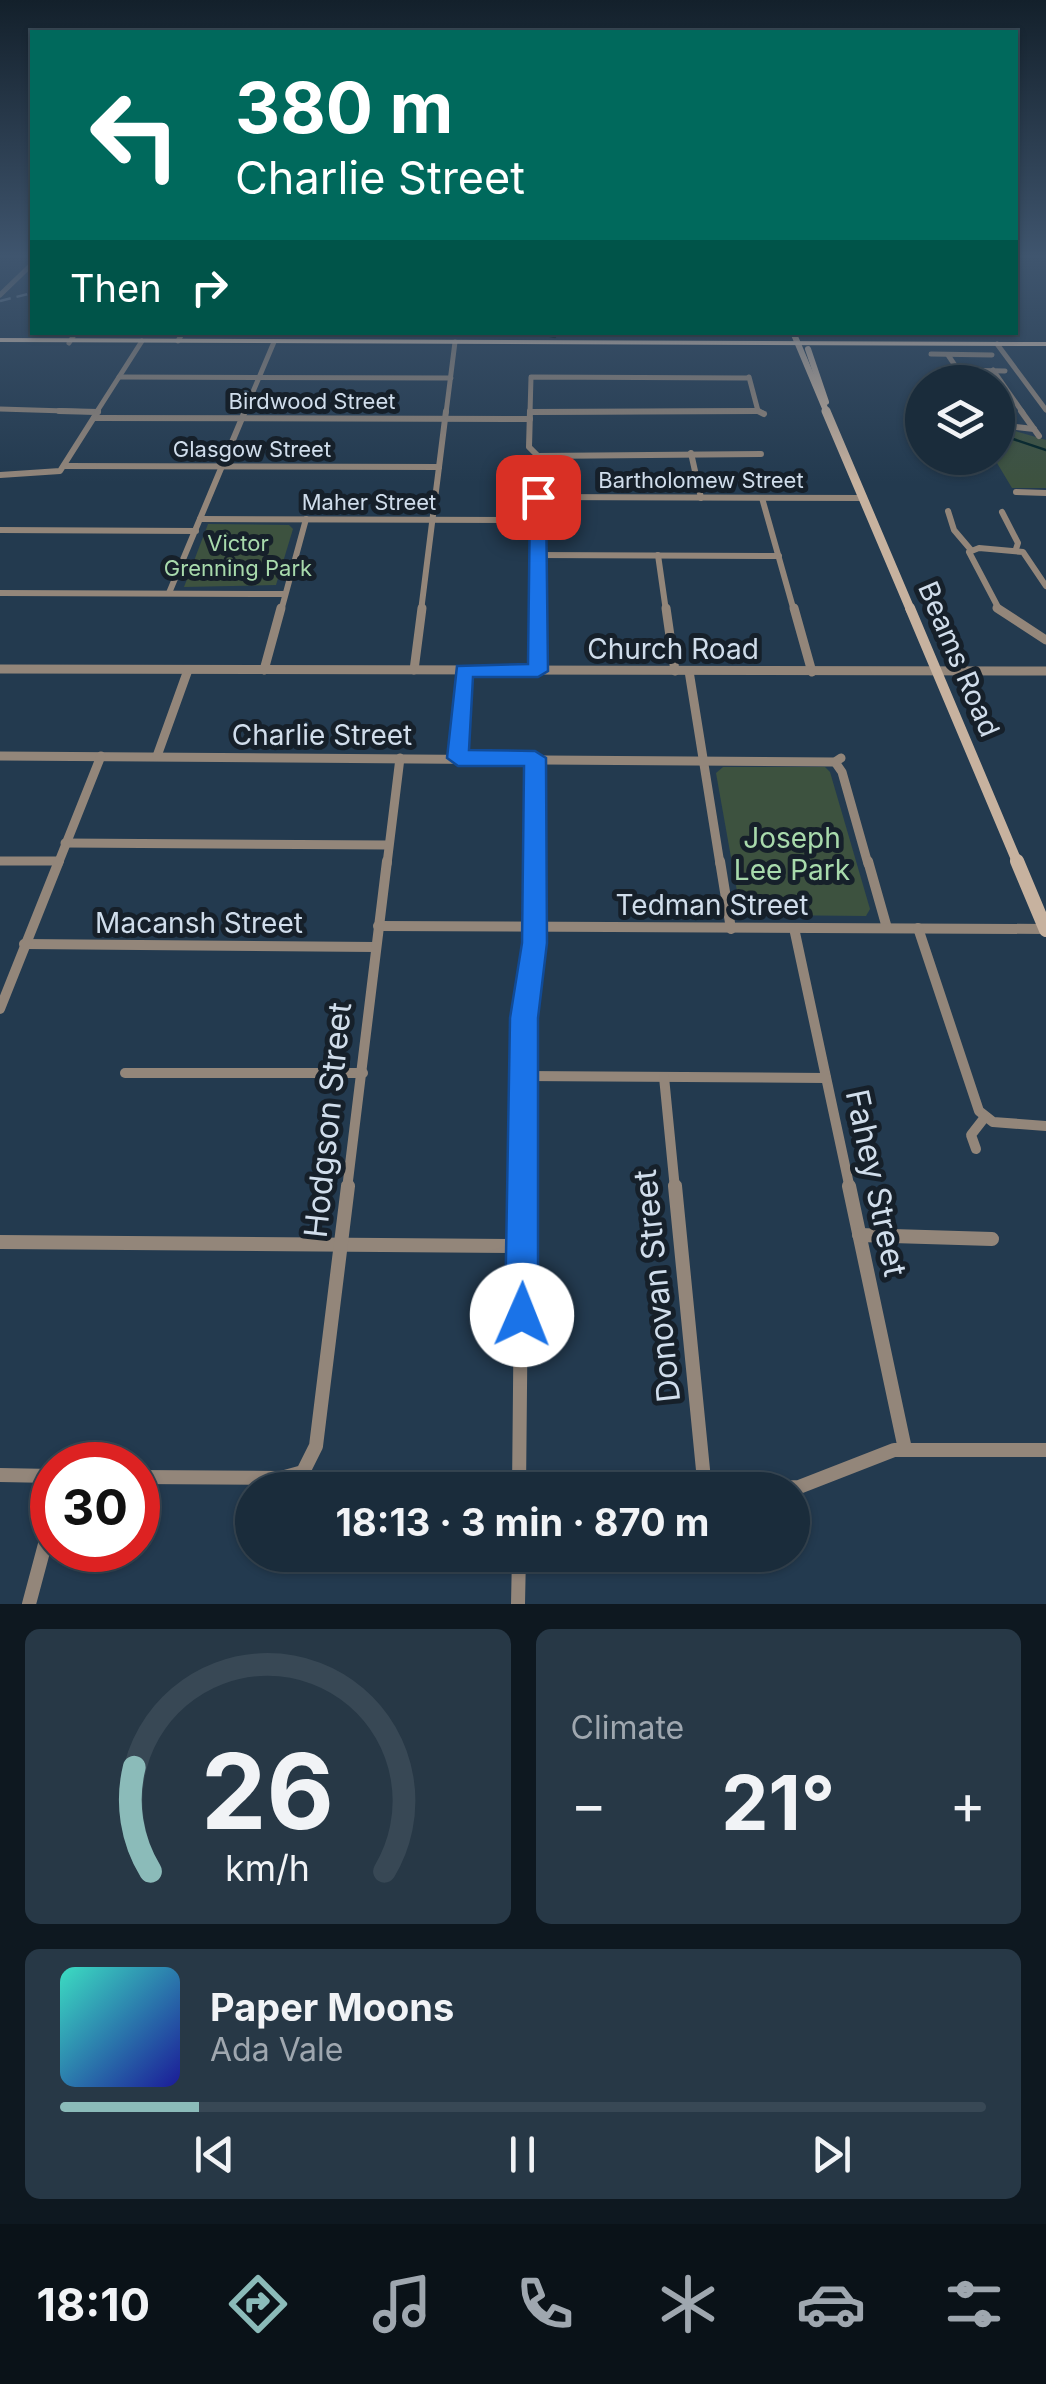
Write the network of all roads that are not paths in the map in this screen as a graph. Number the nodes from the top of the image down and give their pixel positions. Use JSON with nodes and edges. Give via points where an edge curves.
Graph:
{"nodes":[{"id":1,"x":794,"y":335,"type":"edge"},
{"id":2,"x":800,"y":335,"type":"edge"},
{"id":3,"x":181,"y":337,"type":"edge"},
{"id":4,"x":325,"y":337,"type":"edge"},
{"id":5,"x":72,"y":338,"type":"edge"},
{"id":6,"x":680,"y":338,"type":"edge"},
{"id":7,"x":142,"y":341,"type":"junction"},
{"id":8,"x":0,"y":342,"type":"edge"},
{"id":9,"x":274,"y":342,"type":"junction"},
{"id":10,"x":455,"y":342,"type":"junction"},
{"id":11,"x":801,"y":343,"type":"junction"},
{"id":12,"x":997,"y":344,"type":"junction"},
{"id":13,"x":1046,"y":344,"type":"edge"},
{"id":14,"x":932,"y":354,"type":"dead end"},
{"id":15,"x":948,"y":354,"type":"junction"},
{"id":16,"x":992,"y":355,"type":"dead end"},
{"id":17,"x":955,"y":365,"type":"edge"},
{"id":18,"x":120,"y":377,"type":"junction"},
{"id":19,"x":259,"y":378,"type":"junction"},
{"id":20,"x":451,"y":378,"type":"junction"},
{"id":21,"x":1015,"y":382,"type":"edge"},
{"id":22,"x":1026,"y":382,"type":"junction"},
{"id":23,"x":1015,"y":401,"type":"edge"},
{"id":24,"x":0,"y":409,"type":"edge"},
{"id":25,"x":1046,"y":410,"type":"edge"},
{"id":26,"x":96,"y":415,"type":"junction"},
{"id":27,"x":530,"y":416,"type":"junction"},
{"id":28,"x":242,"y":418,"type":"junction"},
{"id":29,"x":445,"y":419,"type":"junction"},
{"id":30,"x":1015,"y":428,"type":"edge"},
{"id":31,"x":692,"y":454,"type":"junction"},
{"id":32,"x":762,"y":454,"type":"dead end"},
{"id":33,"x":538,"y":456,"type":"junction"},
{"id":34,"x":222,"y":466,"type":"junction"},
{"id":35,"x":440,"y":467,"type":"junction"},
{"id":36,"x":61,"y":469,"type":"junction"},
{"id":37,"x":2,"y":478,"type":"edge"},
{"id":38,"x":1016,"y":492,"type":"dead end"},
{"id":39,"x":1046,"y":494,"type":"edge"},
{"id":40,"x":538,"y":497,"type":"junction"},
{"id":41,"x":701,"y":498,"type":"junction"},
{"id":42,"x":762,"y":498,"type":"junction"},
{"id":43,"x":864,"y":498,"type":"junction"},
{"id":44,"x":948,"y":511,"type":"dead end"},
{"id":45,"x":1002,"y":512,"type":"dead end"},
{"id":46,"x":200,"y":519,"type":"junction"},
{"id":47,"x":306,"y":519,"type":"junction"},
{"id":48,"x":433,"y":520,"type":"junction"},
{"id":49,"x":537,"y":520,"type":"junction"},
{"id":50,"x":0,"y":530,"type":"edge"},
{"id":51,"x":196,"y":531,"type":"junction"},
{"id":52,"x":1016,"y":549,"type":"junction"},
{"id":53,"x":971,"y":550,"type":"junction"},
{"id":54,"x":538,"y":555,"type":"junction"},
{"id":55,"x":658,"y":555,"type":"junction"},
{"id":56,"x":779,"y":556,"type":"junction"},
{"id":57,"x":1046,"y":586,"type":"edge"},
{"id":58,"x":0,"y":593,"type":"edge"},
{"id":59,"x":169,"y":593,"type":"junction"},
{"id":60,"x":285,"y":594,"type":"junction"},
{"id":61,"x":1046,"y":640,"type":"edge"},
{"id":62,"x":0,"y":669,"type":"edge"},
{"id":63,"x":188,"y":670,"type":"junction"},
{"id":64,"x":264,"y":670,"type":"junction"},
{"id":65,"x":414,"y":670,"type":"junction"},
{"id":66,"x":464,"y":670,"type":"junction"},
{"id":67,"x":538,"y":671,"type":"junction"},
{"id":68,"x":676,"y":671,"type":"junction"},
{"id":69,"x":689,"y":671,"type":"junction"},
{"id":70,"x":812,"y":672,"type":"junction"},
{"id":71,"x":936,"y":672,"type":"junction"},
{"id":72,"x":1046,"y":672,"type":"edge"},
{"id":73,"x":0,"y":756,"type":"edge"},
{"id":74,"x":101,"y":756,"type":"junction"},
{"id":75,"x":157,"y":756,"type":"junction"},
{"id":76,"x":400,"y":758,"type":"junction"},
{"id":77,"x":458,"y":758,"type":"junction"},
{"id":78,"x":535,"y":758,"type":"junction"},
{"id":79,"x":704,"y":759,"type":"junction"},
{"id":80,"x":838,"y":760,"type":"joint"},
{"id":81,"x":65,"y":843,"type":"junction"},
{"id":82,"x":388,"y":844,"type":"junction"},
{"id":83,"x":0,"y":860,"type":"edge"},
{"id":84,"x":58,"y":861,"type":"junction"},
{"id":85,"x":378,"y":926,"type":"junction"},
{"id":86,"x":535,"y":927,"type":"junction"},
{"id":87,"x":794,"y":928,"type":"junction"},
{"id":88,"x":887,"y":928,"type":"junction"},
{"id":89,"x":918,"y":928,"type":"junction"},
{"id":90,"x":731,"y":929,"type":"junction"},
{"id":91,"x":1046,"y":930,"type":"edge"},
{"id":92,"x":24,"y":944,"type":"junction"},
{"id":93,"x":375,"y":947,"type":"junction"},
{"id":94,"x":3,"y":990,"type":"edge"},
{"id":95,"x":0,"y":1009,"type":"edge"},
{"id":96,"x":124,"y":1073,"type":"dead end"},
{"id":97,"x":363,"y":1073,"type":"junction"},
{"id":98,"x":523,"y":1076,"type":"junction"},
{"id":99,"x":664,"y":1077,"type":"junction"},
{"id":100,"x":826,"y":1078,"type":"junction"},
{"id":101,"x":985,"y":1117,"type":"junction"},
{"id":102,"x":1046,"y":1126,"type":"edge"},
{"id":103,"x":976,"y":1149,"type":"dead end"},
{"id":104,"x":859,"y":1235,"type":"junction"},
{"id":105,"x":992,"y":1239,"type":"dead end"},
{"id":106,"x":0,"y":1242,"type":"edge"},
{"id":107,"x":342,"y":1245,"type":"junction"},
{"id":108,"x":523,"y":1246,"type":"junction"},
{"id":109,"x":905,"y":1448,"type":"junction"},
{"id":110,"x":1046,"y":1450,"type":"edge"},
{"id":111,"x":520,"y":1472,"type":"edge"},
{"id":112,"x":703,"y":1472,"type":"edge"},
{"id":113,"x":0,"y":1475,"type":"edge"},
{"id":114,"x":30,"y":1476,"type":"edge"},
{"id":115,"x":160,"y":1477,"type":"edge"},
{"id":116,"x":810,"y":1482,"type":"edge"},
{"id":117,"x":38,"y":1572,"type":"edge"},
{"id":118,"x":519,"y":1572,"type":"edge"},
{"id":119,"x":29,"y":1604,"type":"edge"},
{"id":120,"x":518,"y":1604,"type":"edge"}],
"edges":[{"from":1,"to":11,"type":"main road","name":"Beams Road"},
{"from":2,"to":11,"type":"main road","name":"Beams Road"},
{"from":3,"to":7,"type":"main road"},
{"from":3,"to":9,"type":"main road"},
{"from":4,"to":9,"type":"main road"},
{"from":4,"to":10,"type":"main road"},
{"from":5,"to":7,"type":"main road"},
{"from":5,"to":8,"type":"main road"},
{"from":6,"to":10,"type":"main road"},
{"from":6,"to":11,"type":"main road"},
{"from":7,"to":18,"type":"street"},
{"from":9,"to":19,"type":"street"},
{"from":10,"to":20,"type":"street"},
{"from":11,"to":12,"type":"main road"},
{"from":11,"to":43,"type":"main road","name":"Beams Road"},
{"from":12,"to":13,"type":"main road"},
{"from":12,"to":22,"type":"street"},
{"from":14,"to":15,"type":"street"},
{"from":15,"to":16,"type":"street"},
{"from":15,"to":17,"type":"street"},
{"from":18,"to":19,"type":"street"},
{"from":18,"to":26,"type":"street"},
{"from":19,"to":20,"type":"street"},
{"from":19,"to":28,"type":"street"},
{"from":20,"to":29,"type":"street"},
{"from":21,"to":22,"type":"street"},
{"from":22,"to":25,"type":"street"},
{"from":23,"to":30,"type":"street","via":[[1037,432]]},
{"from":24,"to":26,"type":"street","name":"Birdwood Street"},
{"from":26,"to":28,"type":"street","name":"Birdwood Street"},
{"from":26,"to":36,"type":"street"},
{"from":27,"to":27,"type":"street","name":"Birdwood Street","via":[[531,377],[749,377],[761,412]]},
{"from":27,"to":29,"type":"street","name":"Birdwood Street"},
{"from":27,"to":33,"type":"street","via":[[530,448]]},
{"from":28,"to":29,"type":"street","name":"Birdwood Street"},
{"from":28,"to":34,"type":"street"},
{"from":29,"to":35,"type":"street"},
{"from":31,"to":32,"type":"street"},
{"from":31,"to":33,"type":"street"},
{"from":31,"to":41,"type":"street"},
{"from":33,"to":40,"type":"street"},
{"from":34,"to":35,"type":"street","name":"Glasgow Street"},
{"from":34,"to":36,"type":"street","name":"Glasgow Street"},
{"from":34,"to":46,"type":"street"},
{"from":35,"to":48,"type":"street"},
{"from":36,"to":37,"type":"street","name":"Glasgow Street"},
{"from":38,"to":39,"type":"street"},
{"from":40,"to":41,"type":"street","name":"Bartholomew Street"},
{"from":40,"to":49,"type":"street"},
{"from":41,"to":42,"type":"street","name":"Bartholomew Street"},
{"from":42,"to":43,"type":"street","name":"Bartholomew Street"},
{"from":42,"to":56,"type":"street"},
{"from":43,"to":71,"type":"main road","name":"Beams Road"},
{"from":44,"to":53,"type":"street"},
{"from":45,"to":52,"type":"street"},
{"from":46,"to":47,"type":"street","name":"Maher Street"},
{"from":46,"to":51,"type":"street"},
{"from":47,"to":48,"type":"street","name":"Maher Street"},
{"from":47,"to":60,"type":"street"},
{"from":48,"to":49,"type":"street","name":"Maher Street"},
{"from":48,"to":65,"type":"street"},
{"from":49,"to":54,"type":"street"},
{"from":50,"to":51,"type":"street"},
{"from":51,"to":59,"type":"street"},
{"from":52,"to":53,"type":"street"},
{"from":52,"to":57,"type":"street"},
{"from":53,"to":61,"type":"street","via":[[997,609]]},
{"from":54,"to":55,"type":"street"},
{"from":54,"to":67,"type":"street"},
{"from":55,"to":56,"type":"street"},
{"from":55,"to":68,"type":"street"},
{"from":56,"to":70,"type":"street"},
{"from":58,"to":59,"type":"street"},
{"from":59,"to":60,"type":"street"},
{"from":60,"to":64,"type":"street"},
{"from":62,"to":63,"type":"street","name":"Church Road"},
{"from":63,"to":64,"type":"street","name":"Church Road"},
{"from":63,"to":75,"type":"street"},
{"from":64,"to":65,"type":"street","name":"Church Road"},
{"from":65,"to":66,"type":"street","name":"Church Road"},
{"from":66,"to":67,"type":"street","name":"Church Road"},
{"from":66,"to":77,"type":"street"},
{"from":67,"to":68,"type":"street","name":"Church Road"},
{"from":68,"to":69,"type":"street","name":"Church Road"},
{"from":69,"to":70,"type":"street","name":"Church Road"},
{"from":69,"to":79,"type":"street"},
{"from":70,"to":71,"type":"street","name":"Church Road"},
{"from":71,"to":72,"type":"street","name":"Church Road"},
{"from":71,"to":91,"type":"main road","name":"Beams Road"},
{"from":73,"to":74,"type":"street","name":"Charlie Street"},
{"from":74,"to":75,"type":"street","name":"Charlie Street"},
{"from":74,"to":81,"type":"street"},
{"from":75,"to":76,"type":"street","name":"Charlie Street"},
{"from":76,"to":77,"type":"street","name":"Charlie Street"},
{"from":76,"to":82,"type":"street","name":"Hodgson Street"},
{"from":77,"to":78,"type":"street","name":"Charlie Street"},
{"from":78,"to":79,"type":"street","name":"Charlie Street"},
{"from":78,"to":86,"type":"street"},
{"from":79,"to":80,"type":"street"},
{"from":79,"to":90,"type":"street"},
{"from":80,"to":88,"type":"street"},
{"from":81,"to":82,"type":"street"},
{"from":81,"to":84,"type":"street"},
{"from":82,"to":85,"type":"street","name":"Hodgson Street"},
{"from":83,"to":84,"type":"street"},
{"from":84,"to":92,"type":"street"},
{"from":85,"to":86,"type":"street","name":"Tedman Street"},
{"from":85,"to":93,"type":"street","name":"Hodgson Street"},
{"from":86,"to":90,"type":"street","name":"Tedman Street"},
{"from":86,"to":98,"type":"street"},
{"from":87,"to":88,"type":"street","name":"Tedman Street"},
{"from":87,"to":90,"type":"street","name":"Tedman Street"},
{"from":87,"to":100,"type":"street","name":"Fahey Street"},
{"from":88,"to":89,"type":"street","name":"Tedman Street"},
{"from":89,"to":91,"type":"street","name":"Tedman Street"},
{"from":89,"to":101,"type":"street"},
{"from":92,"to":93,"type":"street","name":"Macansh Street"},
{"from":92,"to":94,"type":"street"},
{"from":93,"to":97,"type":"street","name":"Hodgson Street"},
{"from":94,"to":95,"type":"street"},
{"from":96,"to":97,"type":"street"},
{"from":97,"to":107,"type":"street","name":"Hodgson Street"},
{"from":98,"to":99,"type":"street"},
{"from":98,"to":108,"type":"street"},
{"from":99,"to":100,"type":"street"},
{"from":99,"to":112,"type":"street","name":"Donovan Street"},
{"from":100,"to":104,"type":"street","name":"Fahey Street"},
{"from":101,"to":102,"type":"street"},
{"from":101,"to":103,"type":"street","via":[[971,1135]]},
{"from":104,"to":105,"type":"street"},
{"from":104,"to":109,"type":"street","name":"Fahey Street"},
{"from":106,"to":107,"type":"street"},
{"from":107,"to":108,"type":"street"},
{"from":107,"to":115,"type":"street","name":"Hodgson Street","via":[[306,1478]]},
{"from":108,"to":111,"type":"street"},
{"from":109,"to":110,"type":"street"},
{"from":109,"to":116,"type":"street"},
{"from":113,"to":114,"type":"street"},
{"from":117,"to":119,"type":"street"},
{"from":118,"to":120,"type":"street"}]}
